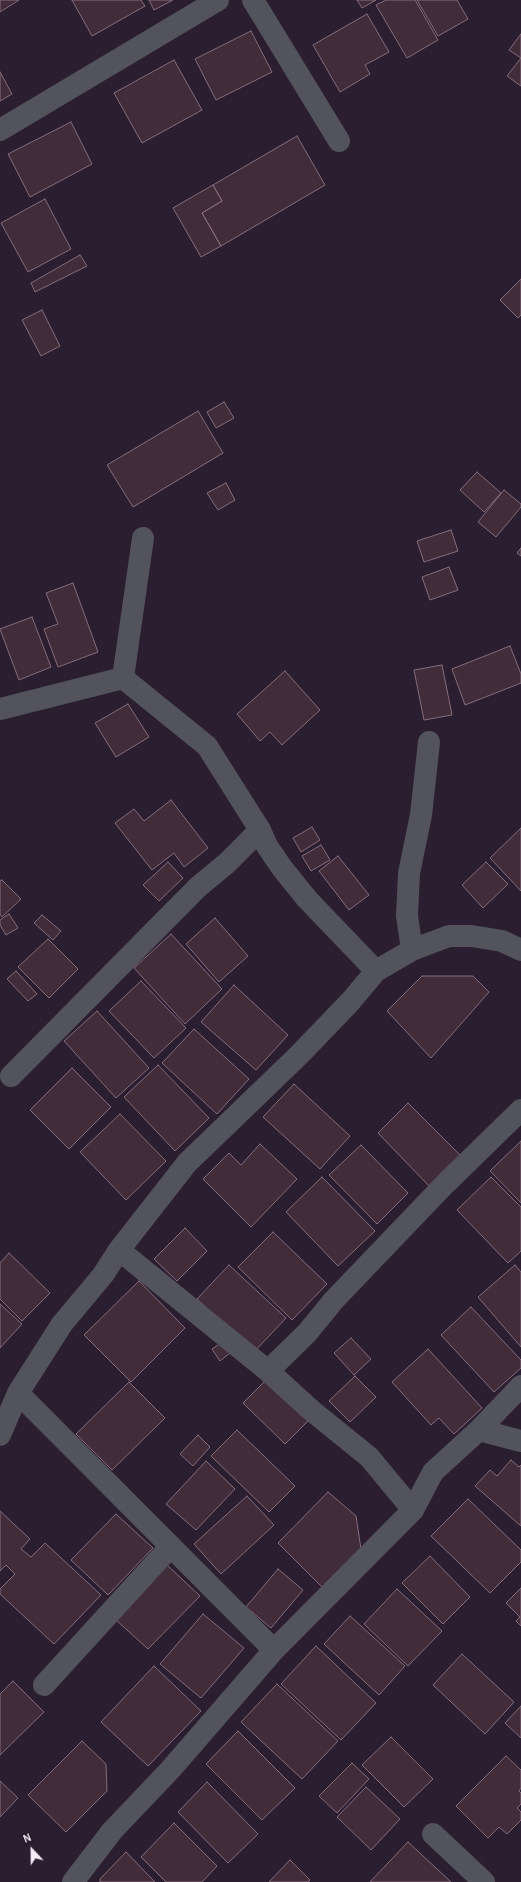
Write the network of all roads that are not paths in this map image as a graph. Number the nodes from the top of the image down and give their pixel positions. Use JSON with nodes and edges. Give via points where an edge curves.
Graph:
{"nodes":[{"id":1,"x":218,"y":0,"type":"edge"},
{"id":2,"x":253,"y":0,"type":"edge"},
{"id":3,"x":0,"y":130,"type":"edge"},
{"id":4,"x":339,"y":141,"type":"dead end"},
{"id":5,"x":143,"y":538,"type":"dead end"},
{"id":6,"x":124,"y":678,"type":"junction"},
{"id":7,"x":0,"y":709,"type":"edge"},
{"id":8,"x":429,"y":742,"type":"dead end"},
{"id":9,"x":260,"y":830,"type":"junction"},
{"id":10,"x":412,"y":950,"type":"junction"},
{"id":11,"x":521,"y":950,"type":"edge"},
{"id":12,"x":376,"y":971,"type":"junction"},
{"id":13,"x":11,"y":1076,"type":"dead end"},
{"id":14,"x":521,"y":1110,"type":"edge"},
{"id":15,"x":119,"y":1250,"type":"junction"},
{"id":16,"x":268,"y":1371,"type":"junction"},
{"id":17,"x":521,"y":1386,"type":"edge"},
{"id":18,"x":18,"y":1394,"type":"junction"},
{"id":19,"x":479,"y":1430,"type":"junction"},
{"id":20,"x":0,"y":1435,"type":"edge"},
{"id":21,"x":521,"y":1441,"type":"edge"},
{"id":22,"x":413,"y":1510,"type":"junction"},
{"id":23,"x":171,"y":1546,"type":"junction"},
{"id":24,"x":274,"y":1650,"type":"junction"},
{"id":25,"x":44,"y":1686,"type":"dead end"},
{"id":26,"x":433,"y":1834,"type":"dead end"},
{"id":27,"x":73,"y":1882,"type":"edge"},
{"id":28,"x":484,"y":1882,"type":"edge"}],
"edges":[{"from":1,"to":3,"type":"street"},
{"from":2,"to":4,"type":"street"},
{"from":5,"to":6,"type":"street"},
{"from":6,"to":7,"type":"street"},
{"from":6,"to":9,"type":"street","via":[[207,746]]},
{"from":8,"to":10,"type":"street","via":[[421,815],[410,873],[407,916]]},
{"from":9,"to":12,"type":"street","via":[[267,846],[307,899]]},
{"from":9,"to":13,"type":"street","via":[[198,887]]},
{"from":10,"to":11,"type":"street","via":[[449,936],[472,936],[502,941]]},
{"from":10,"to":12,"type":"street"},
{"from":12,"to":15,"type":"street","via":[[299,1055],[187,1163]]},
{"from":14,"to":16,"type":"street","via":[[445,1184]]},
{"from":15,"to":16,"type":"street"},
{"from":15,"to":18,"type":"street","via":[[103,1275],[62,1324]]},
{"from":16,"to":22,"type":"street","via":[[369,1457]]},
{"from":17,"to":19,"type":"street"},
{"from":18,"to":20,"type":"street"},
{"from":18,"to":23,"type":"street"},
{"from":19,"to":21,"type":"street"},
{"from":19,"to":22,"type":"street","via":[[433,1472]]},
{"from":22,"to":24,"type":"street"},
{"from":23,"to":24,"type":"street"},
{"from":23,"to":25,"type":"street"},
{"from":24,"to":27,"type":"street","via":[[170,1770],[112,1831]]},
{"from":26,"to":28,"type":"street"}]}
